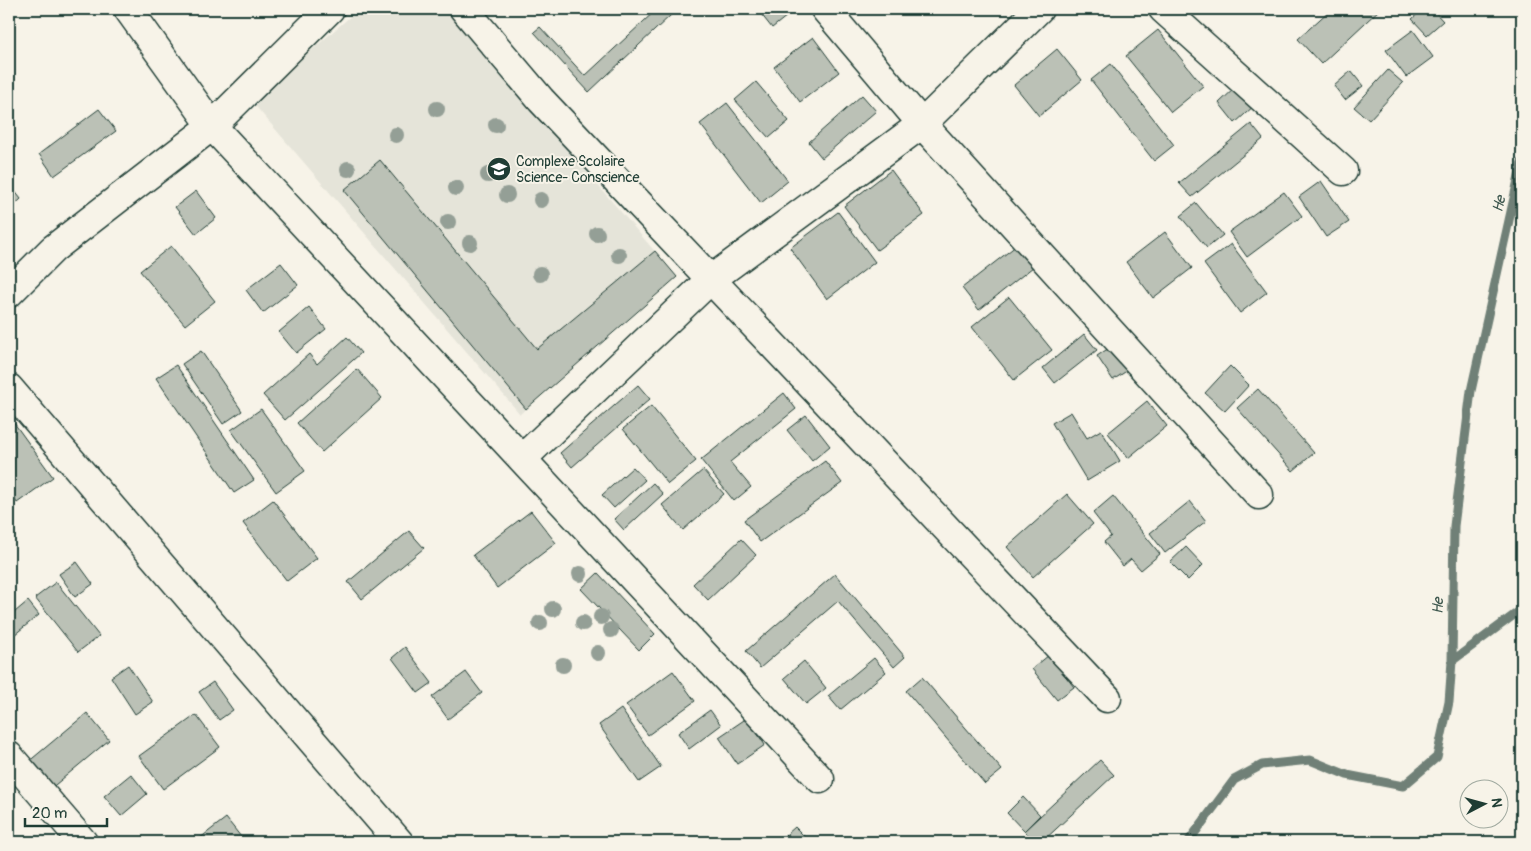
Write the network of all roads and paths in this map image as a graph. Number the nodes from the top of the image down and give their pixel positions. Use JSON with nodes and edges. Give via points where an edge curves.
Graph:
{"nodes":[{"id":1,"x":128,"y":9,"type":"edge"},
{"id":2,"x":330,"y":9,"type":"edge"},
{"id":3,"x":464,"y":9,"type":"edge"},
{"id":4,"x":825,"y":9,"type":"edge"},
{"id":5,"x":1039,"y":9,"type":"edge"},
{"id":6,"x":1163,"y":9,"type":"edge"},
{"id":7,"x":922,"y":124,"type":"junction"},
{"id":8,"x":212,"y":126,"type":"junction"},
{"id":9,"x":1343,"y":171,"type":"dead end"},
{"id":10,"x":710,"y":280,"type":"junction"},
{"id":11,"x":9,"y":293,"type":"edge"},
{"id":12,"x":9,"y":388,"type":"edge"},
{"id":13,"x":523,"y":458,"type":"junction"},
{"id":14,"x":1259,"y":495,"type":"dead end"},
{"id":15,"x":1107,"y":698,"type":"dead end"},
{"id":16,"x":9,"y":756,"type":"edge"},
{"id":17,"x":820,"y":779,"type":"dead end"},
{"id":18,"x":83,"y":842,"type":"edge"},
{"id":19,"x":399,"y":842,"type":"edge"}],
"edges":[{"from":1,"to":8,"type":"street"},
{"from":2,"to":8,"type":"street"},
{"from":3,"to":10,"type":"street","via":[[541,100]]},
{"from":4,"to":7,"type":"street"},
{"from":5,"to":7,"type":"street"},
{"from":6,"to":9,"type":"street"},
{"from":7,"to":10,"type":"street"},
{"from":7,"to":14,"type":"street"},
{"from":8,"to":11,"type":"street","via":[[53,249]]},
{"from":8,"to":13,"type":"street"},
{"from":10,"to":13,"type":"street"},
{"from":10,"to":15,"type":"street"},
{"from":12,"to":19,"type":"street"},
{"from":13,"to":17,"type":"street"},
{"from":16,"to":18,"type":"street"}]}
